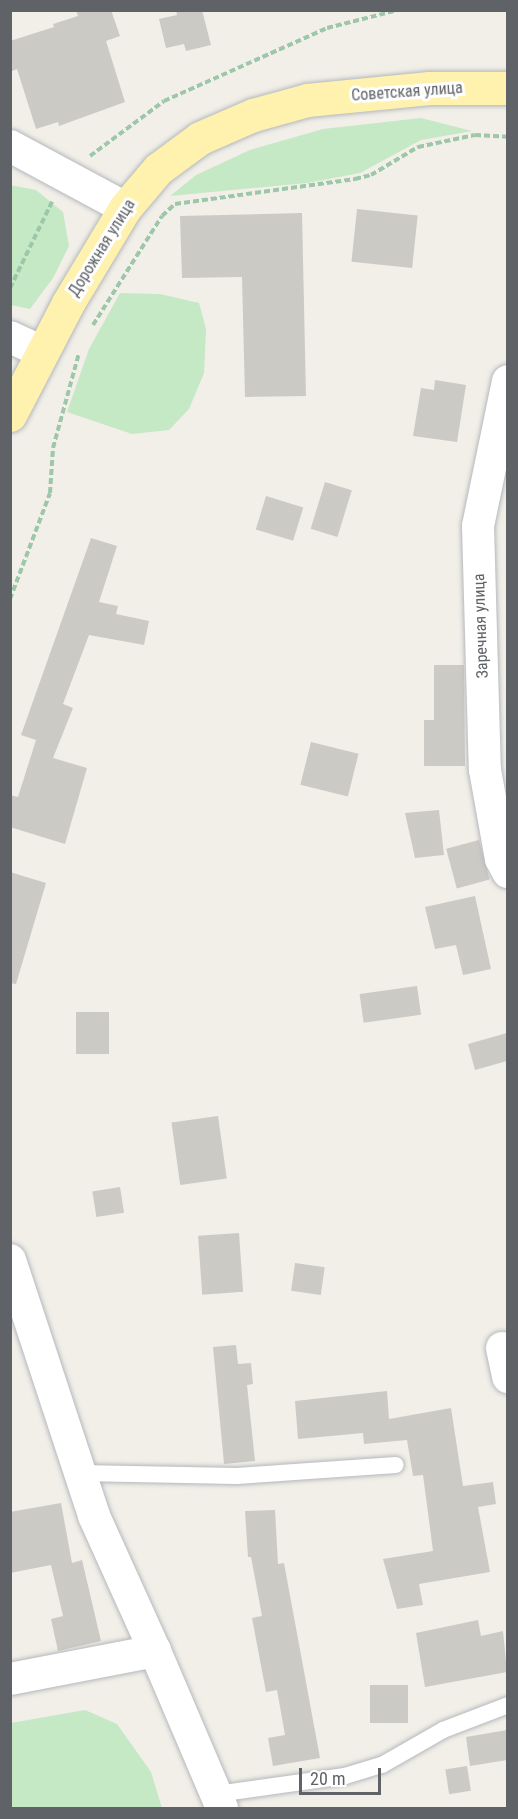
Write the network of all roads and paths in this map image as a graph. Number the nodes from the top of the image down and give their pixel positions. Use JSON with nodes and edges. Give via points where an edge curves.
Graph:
{"nodes":[{"id":1,"x":507,"y":88,"type":"edge"},
{"id":2,"x":307,"y":100,"type":"joint"},
{"id":3,"x":507,"y":138,"type":"edge"},
{"id":4,"x":10,"y":146,"type":"edge"},
{"id":5,"x":125,"y":208,"type":"junction"},
{"id":6,"x":92,"y":327,"type":"dead end"},
{"id":7,"x":10,"y":337,"type":"edge"},
{"id":8,"x":80,"y":346,"type":"dead end"},
{"id":9,"x":42,"y":352,"type":"junction"},
{"id":10,"x":507,"y":381,"type":"edge"},
{"id":11,"x":10,"y":415,"type":"edge"},
{"id":12,"x":10,"y":599,"type":"edge"},
{"id":13,"x":507,"y":872,"type":"edge"},
{"id":14,"x":10,"y":1260,"type":"edge"},
{"id":15,"x":396,"y":1465,"type":"dead end"},
{"id":16,"x":79,"y":1473,"type":"junction"},
{"id":17,"x":155,"y":1651,"type":"junction"},
{"id":18,"x":10,"y":1679,"type":"edge"},
{"id":19,"x":507,"y":1705,"type":"edge"},
{"id":20,"x":220,"y":1801,"type":"edge"}],
"edges":[{"from":1,"to":2,"type":"main road","name":"Советская улица","via":[[429,88]]},
{"from":2,"to":5,"type":"main road","name":"Дорожная улица","via":[[253,115],[200,138],[158,169]]},
{"from":3,"to":6,"type":"path","via":[[475,135],[418,147],[371,175],[355,179],[175,204],[162,216]]},
{"from":4,"to":5,"type":"street"},
{"from":5,"to":9,"type":"main road","name":"Дорожная улица","via":[[95,253]]},
{"from":7,"to":9,"type":"street"},
{"from":8,"to":12,"type":"path","via":[[53,448],[50,492]]},
{"from":9,"to":11,"type":"main road","name":"Дорожная улица"},
{"from":10,"to":13,"type":"street","name":"Заречная улица","via":[[478,526],[485,770]]},
{"from":14,"to":16,"type":"street"},
{"from":15,"to":16,"type":"lane","via":[[237,1476]]},
{"from":16,"to":17,"type":"street"},
{"from":17,"to":18,"type":"street"},
{"from":17,"to":20,"type":"street"},
{"from":19,"to":20,"type":"lane","via":[[443,1730],[382,1766]]}]}
